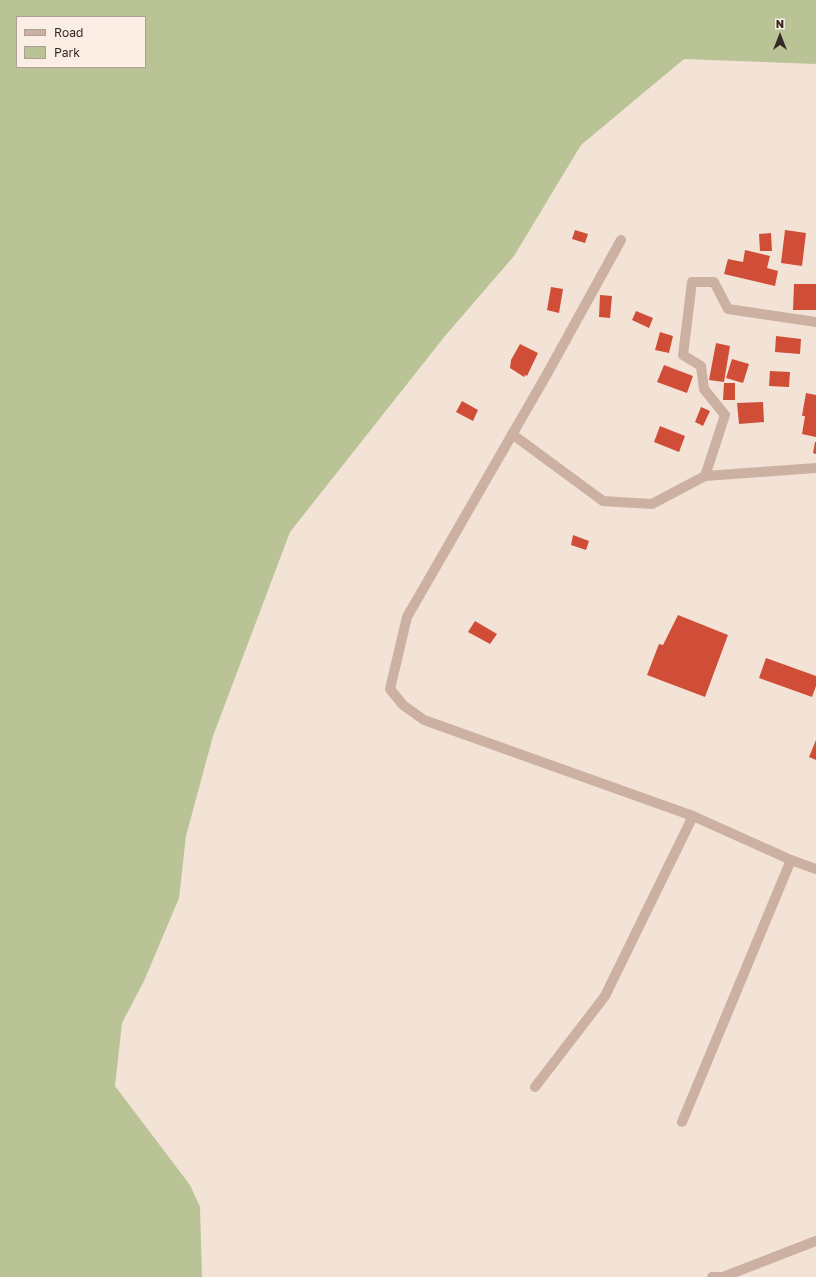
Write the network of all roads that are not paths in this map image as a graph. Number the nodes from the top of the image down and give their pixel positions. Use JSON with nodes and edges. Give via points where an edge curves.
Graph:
{"nodes":[{"id":1,"x":621,"y":240,"type":"dead end"},
{"id":2,"x":816,"y":322,"type":"edge"},
{"id":3,"x":512,"y":434,"type":"junction"},
{"id":4,"x":816,"y":468,"type":"edge"},
{"id":5,"x":705,"y":476,"type":"junction"},
{"id":6,"x":693,"y":816,"type":"junction"},
{"id":7,"x":791,"y":860,"type":"junction"},
{"id":8,"x":816,"y":869,"type":"edge"},
{"id":9,"x":535,"y":1087,"type":"dead end"},
{"id":10,"x":682,"y":1122,"type":"dead end"},
{"id":11,"x":816,"y":1241,"type":"edge"},
{"id":12,"x":712,"y":1277,"type":"edge"}],
"edges":[{"from":1,"to":3,"type":"street"},
{"from":2,"to":5,"type":"street","via":[[728,309],[714,282],[692,282],[684,355],[700,366],[704,389],[725,415]]},
{"from":3,"to":5,"type":"street","via":[[603,501],[652,504]]},
{"from":3,"to":6,"type":"street","via":[[406,617],[390,689],[403,705],[424,720]]},
{"from":4,"to":5,"type":"street"},
{"from":6,"to":7,"type":"street"},
{"from":6,"to":9,"type":"street","via":[[605,996]]},
{"from":7,"to":8,"type":"street"},
{"from":7,"to":10,"type":"street"},
{"from":11,"to":12,"type":"street","via":[[723,1277]]}]}
